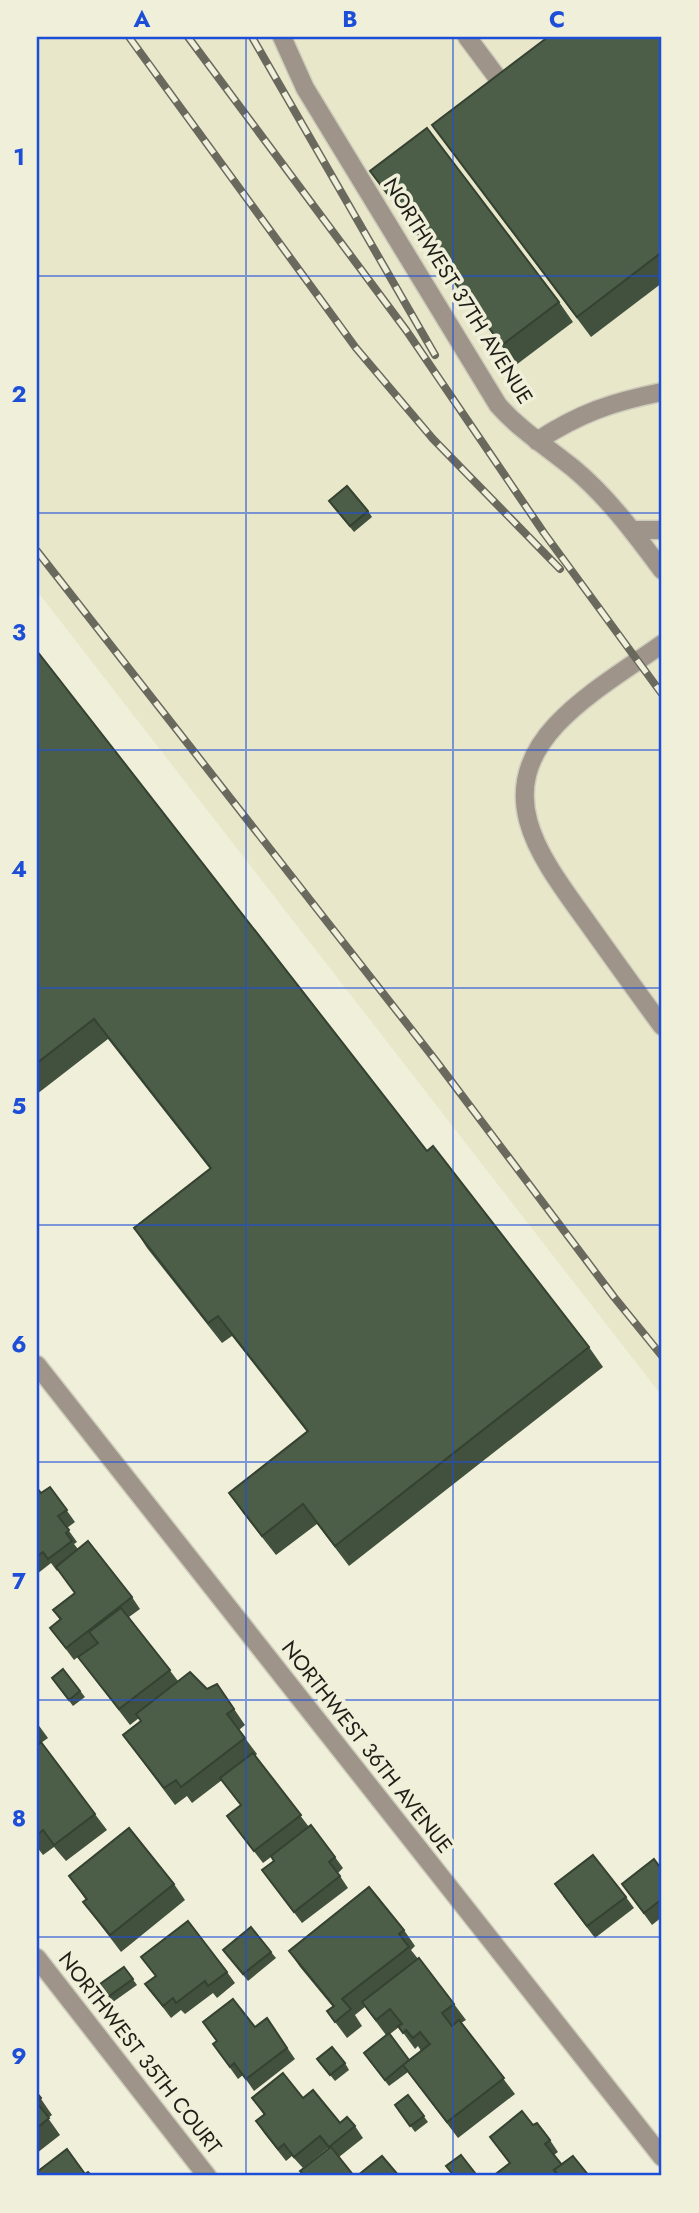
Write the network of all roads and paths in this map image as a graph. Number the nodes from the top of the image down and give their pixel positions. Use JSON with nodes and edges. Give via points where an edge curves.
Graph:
{"nodes":[{"id":1,"x":282,"y":37,"type":"edge"},
{"id":2,"x":467,"y":37,"type":"edge"},
{"id":3,"x":508,"y":92,"type":"edge"},
{"id":4,"x":662,"y":392,"type":"edge"},
{"id":5,"x":537,"y":441,"type":"junction"},
{"id":6,"x":632,"y":530,"type":"junction"},
{"id":7,"x":662,"y":530,"type":"edge"},
{"id":8,"x":662,"y":570,"type":"edge"},
{"id":9,"x":662,"y":644,"type":"edge"},
{"id":10,"x":662,"y":1026,"type":"edge"},
{"id":11,"x":37,"y":1365,"type":"edge"},
{"id":12,"x":37,"y":1958,"type":"edge"},
{"id":13,"x":662,"y":2157,"type":"edge"},
{"id":14,"x":207,"y":2176,"type":"edge"}],
"edges":[{"from":1,"to":5,"type":"street","name":"NORTHWEST 37TH AVENUE","via":[[305,88],[498,405]]},
{"from":2,"to":3,"type":"street"},
{"from":4,"to":5,"type":"street","via":[[593,409]]},
{"from":5,"to":6,"type":"street","name":"NORTHWEST 37TH AVENUE","via":[[574,468]]},
{"from":6,"to":7,"type":"street"},
{"from":6,"to":8,"type":"street","name":"NORTHWEST 37TH AVENUE"},
{"from":9,"to":10,"type":"street","via":[[556,725],[535,754],[523,793],[526,821],[538,851]]},
{"from":11,"to":13,"type":"street","name":"NORTHWEST 36TH AVENUE"},
{"from":12,"to":14,"type":"street","name":"NORTHWEST 35TH COURT"}]}
